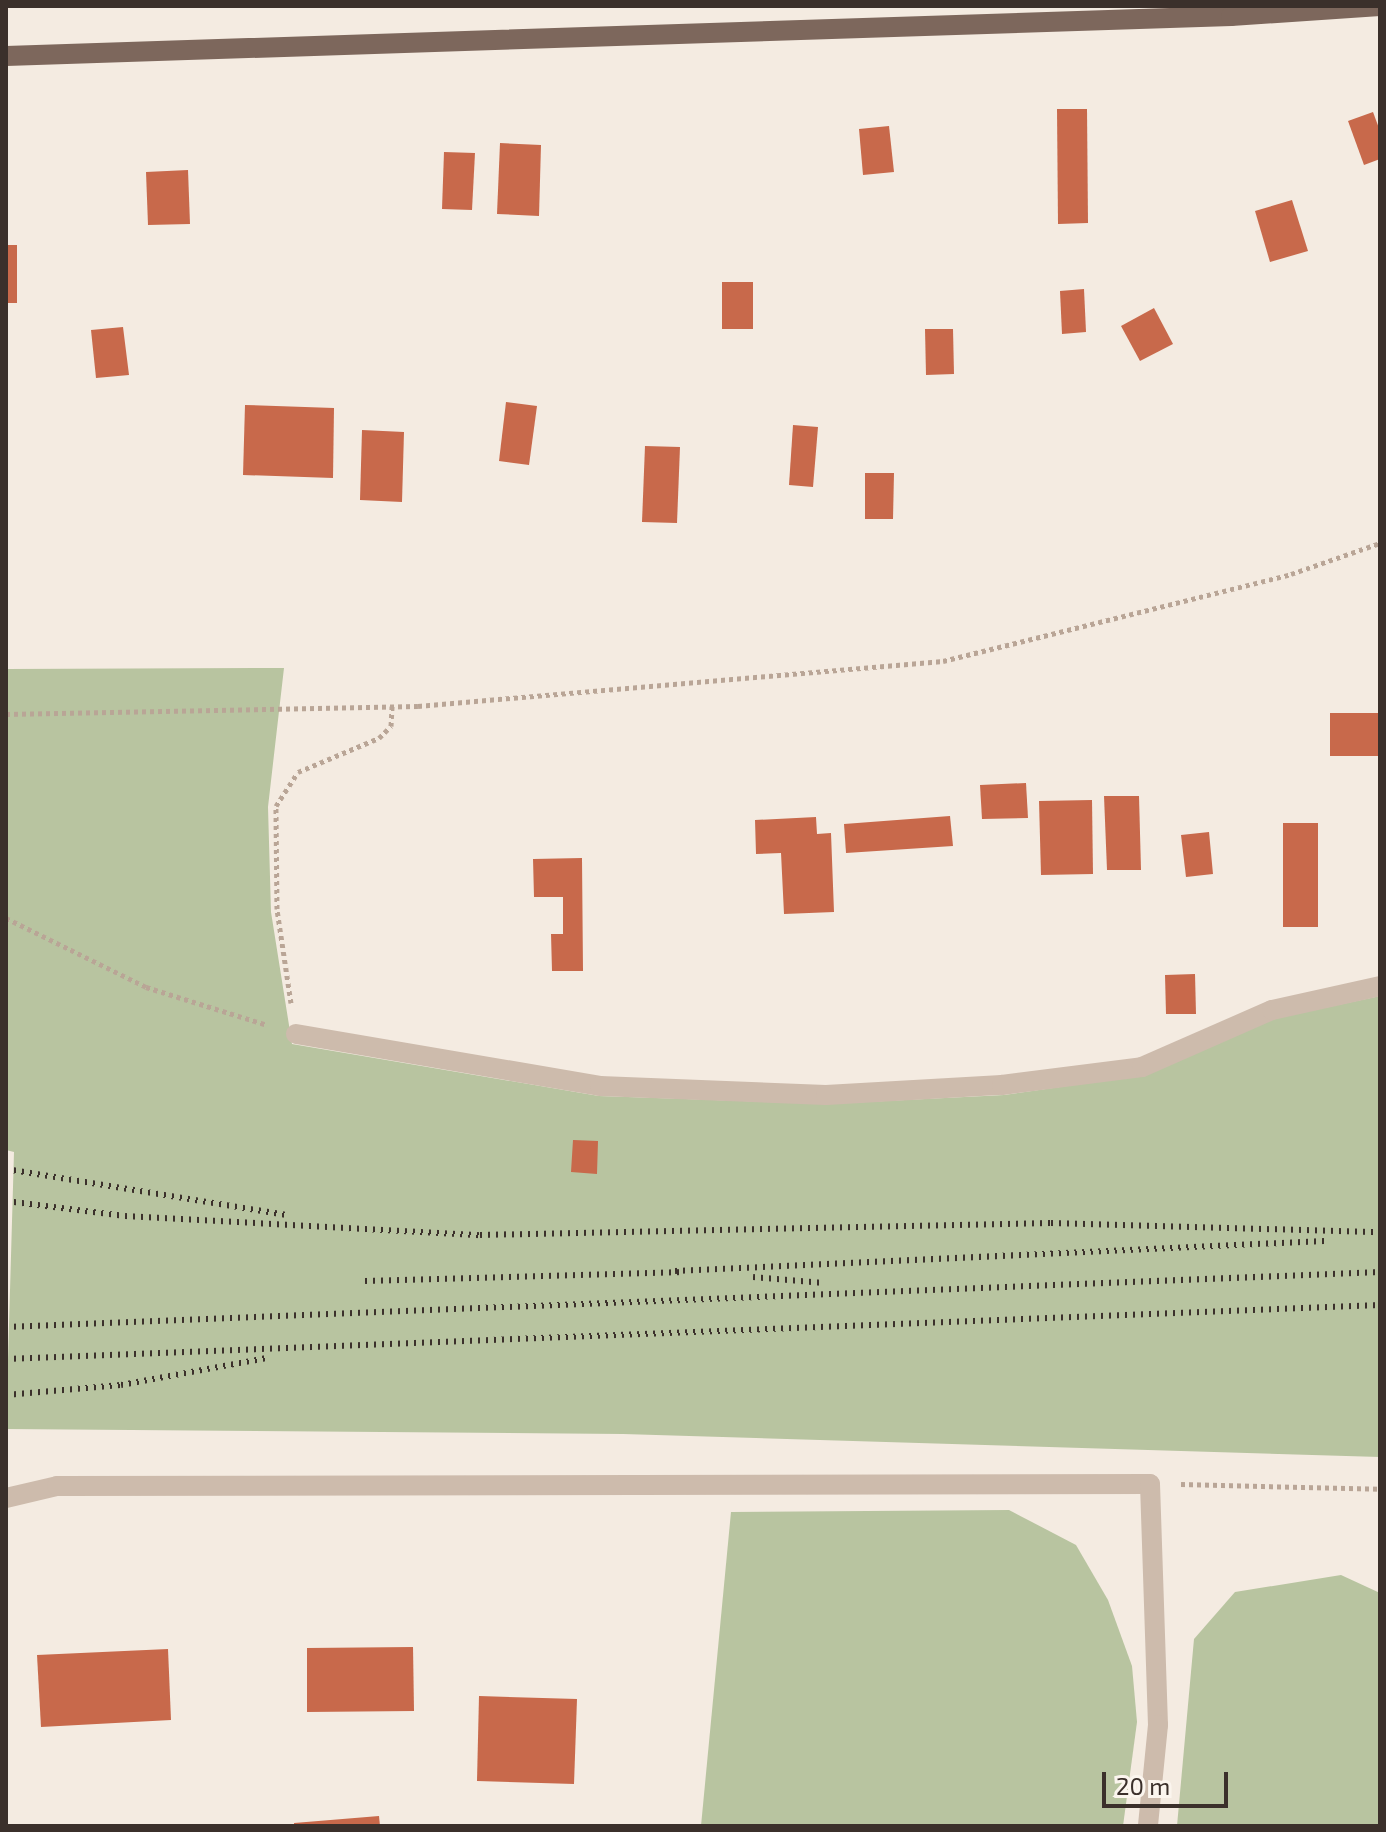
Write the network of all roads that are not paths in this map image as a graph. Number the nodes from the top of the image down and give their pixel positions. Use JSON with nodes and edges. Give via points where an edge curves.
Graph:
{"nodes":[{"id":1,"x":1380,"y":6,"type":"edge"},
{"id":2,"x":6,"y":56,"type":"edge"},
{"id":3,"x":1380,"y":986,"type":"edge"},
{"id":4,"x":296,"y":1034,"type":"road end"},
{"id":5,"x":6,"y":1498,"type":"edge"},
{"id":6,"x":1148,"y":1826,"type":"edge"}],
"edges":[{"from":1,"to":2,"type":"main road","via":[[1199,17]]},
{"from":3,"to":4,"type":"street","via":[[1272,1010],[1142,1067],[1002,1085],[826,1095],[600,1086]]},
{"from":5,"to":6,"type":"street","via":[[57,1486],[1150,1484],[1158,1725]]}]}
